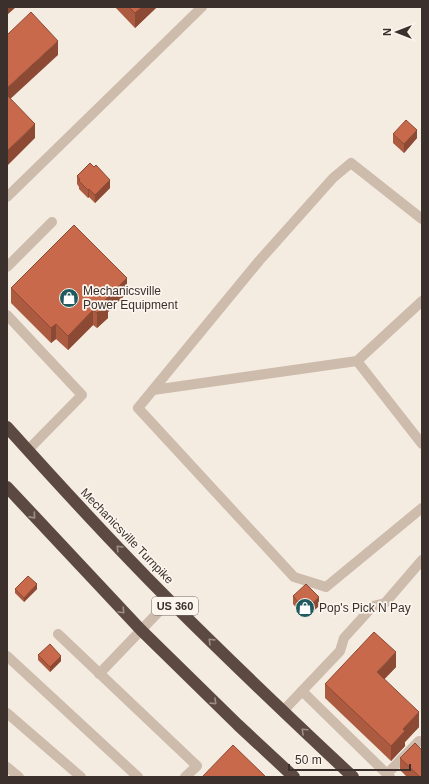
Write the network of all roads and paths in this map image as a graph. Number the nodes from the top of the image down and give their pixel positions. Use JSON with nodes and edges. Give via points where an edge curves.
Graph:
{"nodes":[{"id":1,"x":202,"y":7,"type":"edge"},
{"id":2,"x":7,"y":197,"type":"edge"},
{"id":3,"x":422,"y":219,"type":"edge"},
{"id":4,"x":52,"y":222,"type":"dead end"},
{"id":5,"x":7,"y":267,"type":"edge"},
{"id":6,"x":422,"y":301,"type":"edge"},
{"id":7,"x":7,"y":315,"type":"edge"},
{"id":8,"x":357,"y":361,"type":"junction"},
{"id":9,"x":153,"y":390,"type":"junction"},
{"id":10,"x":7,"y":427,"type":"edge"},
{"id":11,"x":422,"y":444,"type":"edge"},
{"id":12,"x":28,"y":450,"type":"junction"},
{"id":13,"x":7,"y":487,"type":"edge"},
{"id":14,"x":422,"y":508,"type":"edge"},
{"id":15,"x":422,"y":560,"type":"edge"},
{"id":16,"x":169,"y":601,"type":"junction"},
{"id":17,"x":141,"y":630,"type":"junction"},
{"id":18,"x":58,"y":634,"type":"dead end"},
{"id":19,"x":7,"y":656,"type":"edge"},
{"id":20,"x":99,"y":674,"type":"junction"},
{"id":21,"x":302,"y":691,"type":"junction"},
{"id":22,"x":282,"y":711,"type":"junction"},
{"id":23,"x":7,"y":713,"type":"edge"},
{"id":24,"x":419,"y":741,"type":"dead end"},
{"id":25,"x":7,"y":767,"type":"edge"},
{"id":26,"x":389,"y":776,"type":"edge"},
{"id":27,"x":19,"y":777,"type":"edge"},
{"id":28,"x":81,"y":777,"type":"edge"},
{"id":29,"x":138,"y":777,"type":"edge"},
{"id":30,"x":186,"y":777,"type":"edge"},
{"id":31,"x":294,"y":777,"type":"edge"},
{"id":32,"x":353,"y":777,"type":"edge"}],
"edges":[{"from":1,"to":2,"type":"lane"},
{"from":3,"to":9,"type":"lane","via":[[351,163],[333,178],[275,244]]},
{"from":4,"to":5,"type":"lane"},
{"from":6,"to":8,"type":"lane"},
{"from":7,"to":12,"type":"lane","via":[[82,395]]},
{"from":8,"to":9,"type":"lane"},
{"from":8,"to":11,"type":"lane"},
{"from":9,"to":14,"type":"lane","via":[[138,408],[294,577],[326,587]]},
{"from":10,"to":12,"type":"highway","name":"Mechanicsville Turnpike","number":"US 360"},
{"from":16,"to":12,"type":"highway","name":"Mechanicsville Turnpike","number":"US 360","one_way":true},
{"from":13,"to":17,"type":"highway","one_way":true},
{"from":15,"to":21,"type":"lane","via":[[385,603],[373,606],[344,638],[340,651]]},
{"from":16,"to":17,"type":"lane"},
{"from":22,"to":16,"type":"highway","name":"Mechanicsville Turnpike","number":"US 360","one_way":true},
{"from":17,"to":20,"type":"lane"},
{"from":17,"to":31,"type":"highway","one_way":true},
{"from":18,"to":20,"type":"lane"},
{"from":19,"to":29,"type":"lane"},
{"from":20,"to":30,"type":"lane","via":[[197,766]]},
{"from":21,"to":22,"type":"lane"},
{"from":21,"to":26,"type":"lane"},
{"from":32,"to":22,"type":"highway","name":"Mechanicsville Turnpike","number":"US 360","one_way":true},
{"from":23,"to":28,"type":"lane"},
{"from":24,"to":26,"type":"lane"},
{"from":25,"to":27,"type":"lane"}]}
